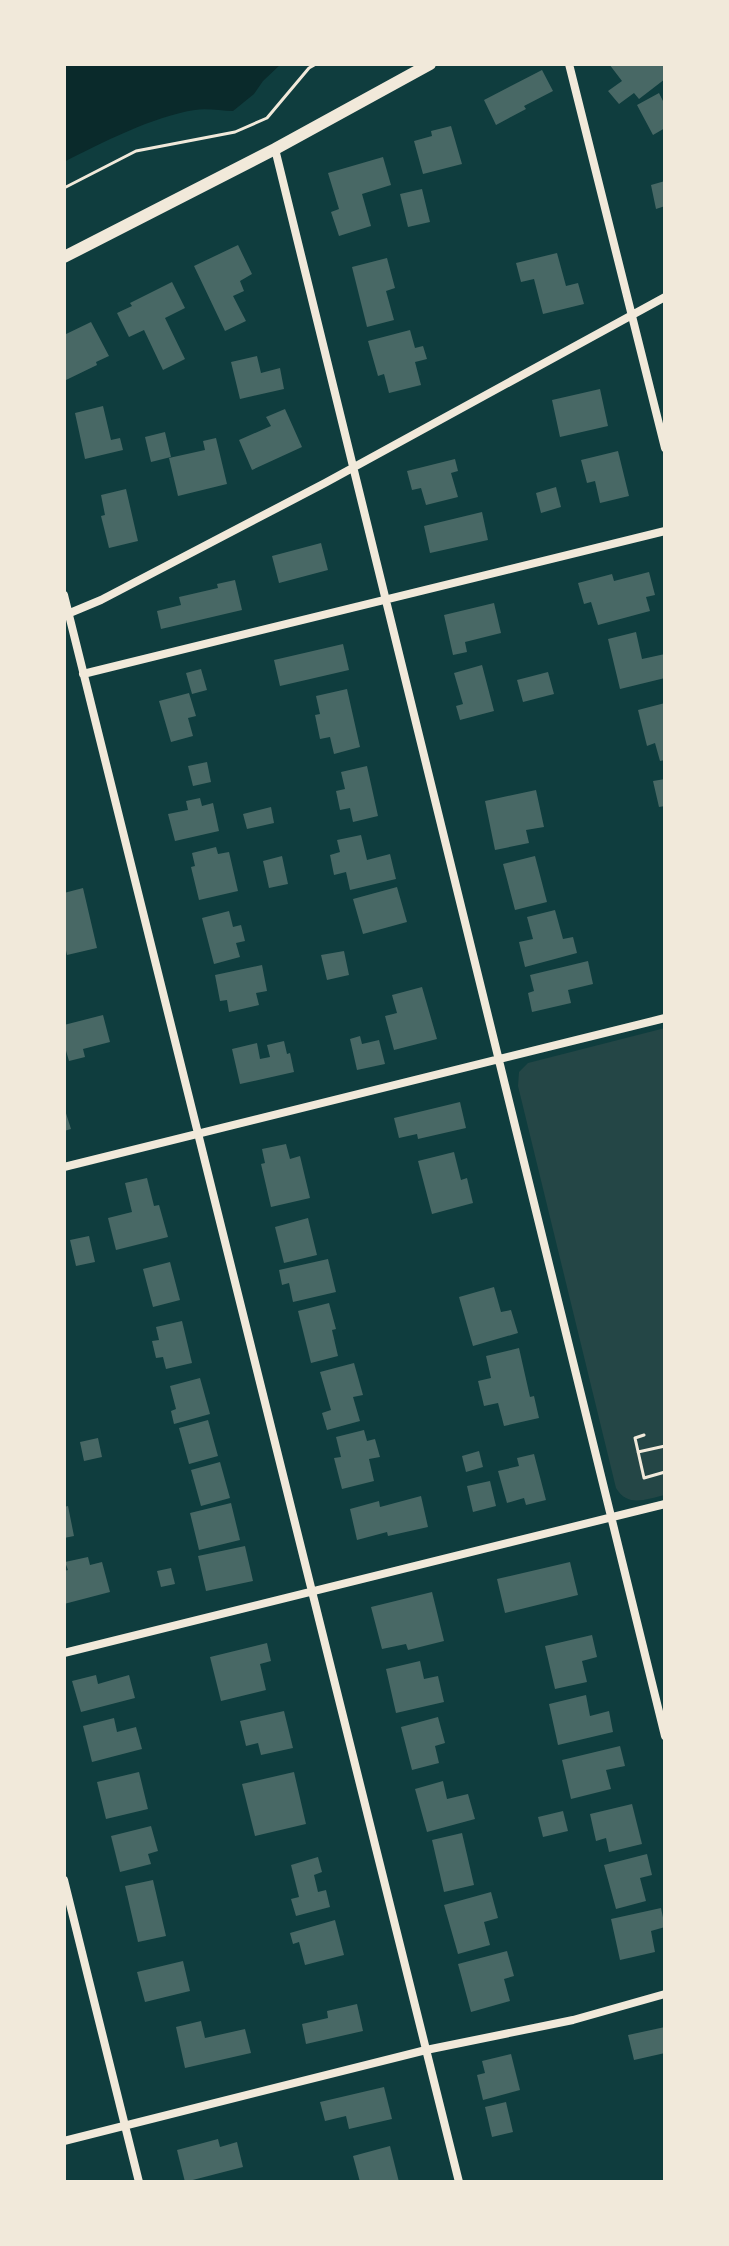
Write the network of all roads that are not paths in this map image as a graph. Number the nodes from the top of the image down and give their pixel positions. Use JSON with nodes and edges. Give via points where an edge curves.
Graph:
{"nodes":[{"id":1,"x":430,"y":64,"type":"edge"},
{"id":2,"x":569,"y":64,"type":"edge"},
{"id":3,"x":275,"y":149,"type":"junction"},
{"id":4,"x":64,"y":257,"type":"edge"},
{"id":5,"x":665,"y":297,"type":"edge"},
{"id":6,"x":632,"y":316,"type":"junction"},
{"id":7,"x":665,"y":448,"type":"edge"},
{"id":8,"x":353,"y":468,"type":"junction"},
{"id":9,"x":665,"y":531,"type":"edge"},
{"id":10,"x":64,"y":595,"type":"edge"},
{"id":11,"x":385,"y":600,"type":"junction"},
{"id":12,"x":66,"y":615,"type":"edge"},
{"id":13,"x":83,"y":674,"type":"junction"},
{"id":14,"x":665,"y":1018,"type":"edge"},
{"id":15,"x":500,"y":1059,"type":"junction"},
{"id":16,"x":198,"y":1134,"type":"junction"},
{"id":17,"x":64,"y":1167,"type":"edge"},
{"id":18,"x":665,"y":1504,"type":"edge"},
{"id":19,"x":611,"y":1517,"type":"junction"},
{"id":20,"x":311,"y":1591,"type":"junction"},
{"id":21,"x":64,"y":1653,"type":"edge"},
{"id":22,"x":665,"y":1736,"type":"edge"},
{"id":23,"x":64,"y":1880,"type":"edge"},
{"id":24,"x":665,"y":1994,"type":"edge"},
{"id":25,"x":426,"y":2050,"type":"junction"},
{"id":26,"x":125,"y":2126,"type":"junction"},
{"id":27,"x":64,"y":2141,"type":"edge"},
{"id":28,"x":139,"y":2182,"type":"edge"},
{"id":29,"x":459,"y":2182,"type":"edge"}],
"edges":[{"from":1,"to":3,"type":"street"},
{"from":2,"to":6,"type":"street"},
{"from":3,"to":4,"type":"street"},
{"from":3,"to":8,"type":"street"},
{"from":5,"to":6,"type":"street"},
{"from":6,"to":7,"type":"street"},
{"from":6,"to":8,"type":"street"},
{"from":8,"to":11,"type":"street"},
{"from":8,"to":12,"type":"street"},
{"from":9,"to":11,"type":"street"},
{"from":10,"to":12,"type":"street"},
{"from":11,"to":13,"type":"street"},
{"from":11,"to":15,"type":"street"},
{"from":12,"to":13,"type":"street"},
{"from":13,"to":16,"type":"street"},
{"from":14,"to":15,"type":"street"},
{"from":15,"to":16,"type":"street"},
{"from":15,"to":19,"type":"street"},
{"from":16,"to":17,"type":"street"},
{"from":16,"to":20,"type":"street"},
{"from":18,"to":19,"type":"street"},
{"from":19,"to":20,"type":"street"},
{"from":19,"to":22,"type":"street"},
{"from":20,"to":21,"type":"street"},
{"from":20,"to":25,"type":"street"},
{"from":23,"to":26,"type":"street"},
{"from":24,"to":25,"type":"street","via":[[573,2020]]},
{"from":25,"to":26,"type":"street"},
{"from":25,"to":29,"type":"street"},
{"from":26,"to":27,"type":"street"},
{"from":26,"to":28,"type":"street"}]}
